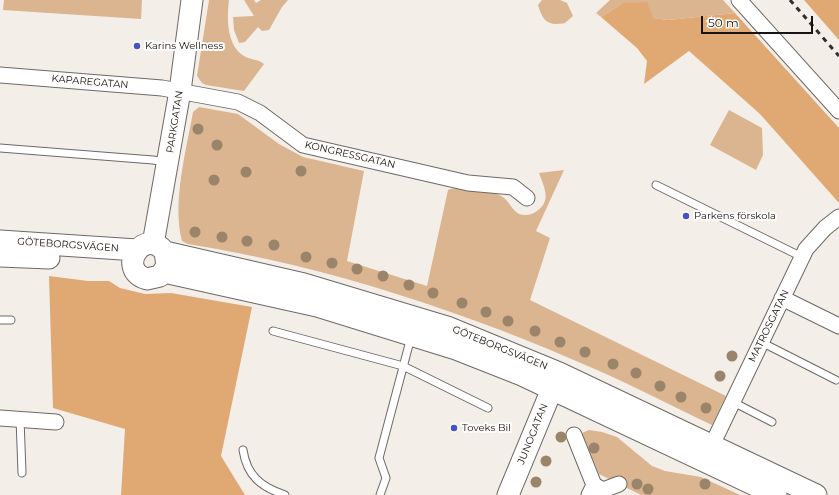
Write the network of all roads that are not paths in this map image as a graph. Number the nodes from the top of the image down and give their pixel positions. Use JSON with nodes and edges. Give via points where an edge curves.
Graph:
{"nodes":[{"id":1,"x":192,"y":0,"type":"edge"},
{"id":2,"x":739,"y":0,"type":"edge"},
{"id":3,"x":0,"y":75,"type":"edge"},
{"id":4,"x":180,"y":91,"type":"junction"},
{"id":5,"x":839,"y":111,"type":"edge"},
{"id":6,"x":0,"y":148,"type":"edge"},
{"id":7,"x":168,"y":163,"type":"junction"},
{"id":8,"x":656,"y":185,"type":"dead end"},
{"id":9,"x":527,"y":198,"type":"dead end"},
{"id":10,"x":839,"y":217,"type":"edge"},
{"id":11,"x":0,"y":241,"type":"edge"},
{"id":12,"x":0,"y":256,"type":"edge"},
{"id":13,"x":802,"y":257,"type":"junction"},
{"id":14,"x":151,"y":258,"type":"junction"},
{"id":15,"x":782,"y":298,"type":"junction"},
{"id":16,"x":0,"y":320,"type":"edge"},
{"id":17,"x":11,"y":320,"type":"dead end"},
{"id":18,"x":839,"y":326,"type":"edge"},
{"id":19,"x":273,"y":331,"type":"dead end"},
{"id":20,"x":412,"y":335,"type":"junction"},
{"id":21,"x":761,"y":342,"type":"junction"},
{"id":22,"x":403,"y":366,"type":"junction"},
{"id":23,"x":836,"y":380,"type":"dead end"},
{"id":24,"x":555,"y":381,"type":"junction"},
{"id":25,"x":733,"y":402,"type":"junction"},
{"id":26,"x":488,"y":408,"type":"dead end"},
{"id":27,"x":0,"y":418,"type":"edge"},
{"id":28,"x":20,"y":418,"type":"junction"},
{"id":29,"x":56,"y":422,"type":"dead end"},
{"id":30,"x":772,"y":422,"type":"dead end"},
{"id":31,"x":574,"y":435,"type":"dead end"},
{"id":32,"x":712,"y":445,"type":"junction"},
{"id":33,"x":243,"y":450,"type":"dead end"},
{"id":34,"x":22,"y":473,"type":"dead end"},
{"id":35,"x":618,"y":484,"type":"dead end"},
{"id":36,"x":591,"y":490,"type":"edge"},
{"id":37,"x":285,"y":495,"type":"edge"},
{"id":38,"x":380,"y":495,"type":"edge"},
{"id":39,"x":508,"y":495,"type":"edge"},
{"id":40,"x":776,"y":495,"type":"edge"},
{"id":41,"x":816,"y":495,"type":"edge"}],
"edges":[{"from":1,"to":4,"type":"main road","name":"PARKGATAN"},
{"from":2,"to":5,"type":"street"},
{"from":3,"to":4,"type":"street","name":"KAPAREGATAN"},
{"from":4,"to":7,"type":"main road","name":"PARKGATAN"},
{"from":4,"to":9,"type":"street","name":"KONGRESSGATAN","via":[[250,106],[296,141],[310,147],[468,183],[513,187]]},
{"from":6,"to":7,"type":"lane"},
{"from":7,"to":14,"type":"main road","name":"PARKGATAN"},
{"from":8,"to":13,"type":"lane"},
{"from":10,"to":13,"type":"street","name":"MATROSGATAN","via":[[825,228]]},
{"from":11,"to":14,"type":"main road","name":"GÖTEBORGSVÄGEN"},
{"from":12,"to":14,"type":"main road","name":"GÖTEBORGSVÄGEN","via":[[118,263]]},
{"from":13,"to":15,"type":"street","name":"MATROSGATAN"},
{"from":14,"to":20,"type":"main road","name":"GÖTEBORGSVÄGEN"},
{"from":14,"to":24,"type":"main road","name":"GÖTEBORGSVÄGEN","via":[[304,284],[376,304],[447,327]]},
{"from":15,"to":18,"type":"street"},
{"from":15,"to":21,"type":"street","name":"MATROSGATAN"},
{"from":16,"to":17,"type":"lane"},
{"from":19,"to":22,"type":"lane"},
{"from":20,"to":22,"type":"lane"},
{"from":20,"to":24,"type":"main road","name":"GÖTEBORGSVÄGEN"},
{"from":21,"to":23,"type":"lane"},
{"from":21,"to":25,"type":"street","name":"MATROSGATAN"},
{"from":22,"to":26,"type":"lane"},
{"from":22,"to":38,"type":"lane","via":[[379,458],[386,478]]},
{"from":24,"to":32,"type":"main road","name":"GÖTEBORGSVÄGEN"},
{"from":24,"to":39,"type":"main road","name":"JUNOGATAN"},
{"from":24,"to":40,"type":"main road","name":"GÖTEBORGSVÄGEN"},
{"from":25,"to":30,"type":"lane"},
{"from":25,"to":32,"type":"street","name":"MATROSGATAN"},
{"from":27,"to":28,"type":"street"},
{"from":28,"to":29,"type":"street"},
{"from":28,"to":34,"type":"lane"},
{"from":31,"to":36,"type":"street"},
{"from":32,"to":41,"type":"main road","name":"GÖTEBORGSVÄGEN"},
{"from":33,"to":37,"type":"lane","via":[[245,463],[253,476]]},
{"from":35,"to":36,"type":"street","via":[[603,490]]}]}
